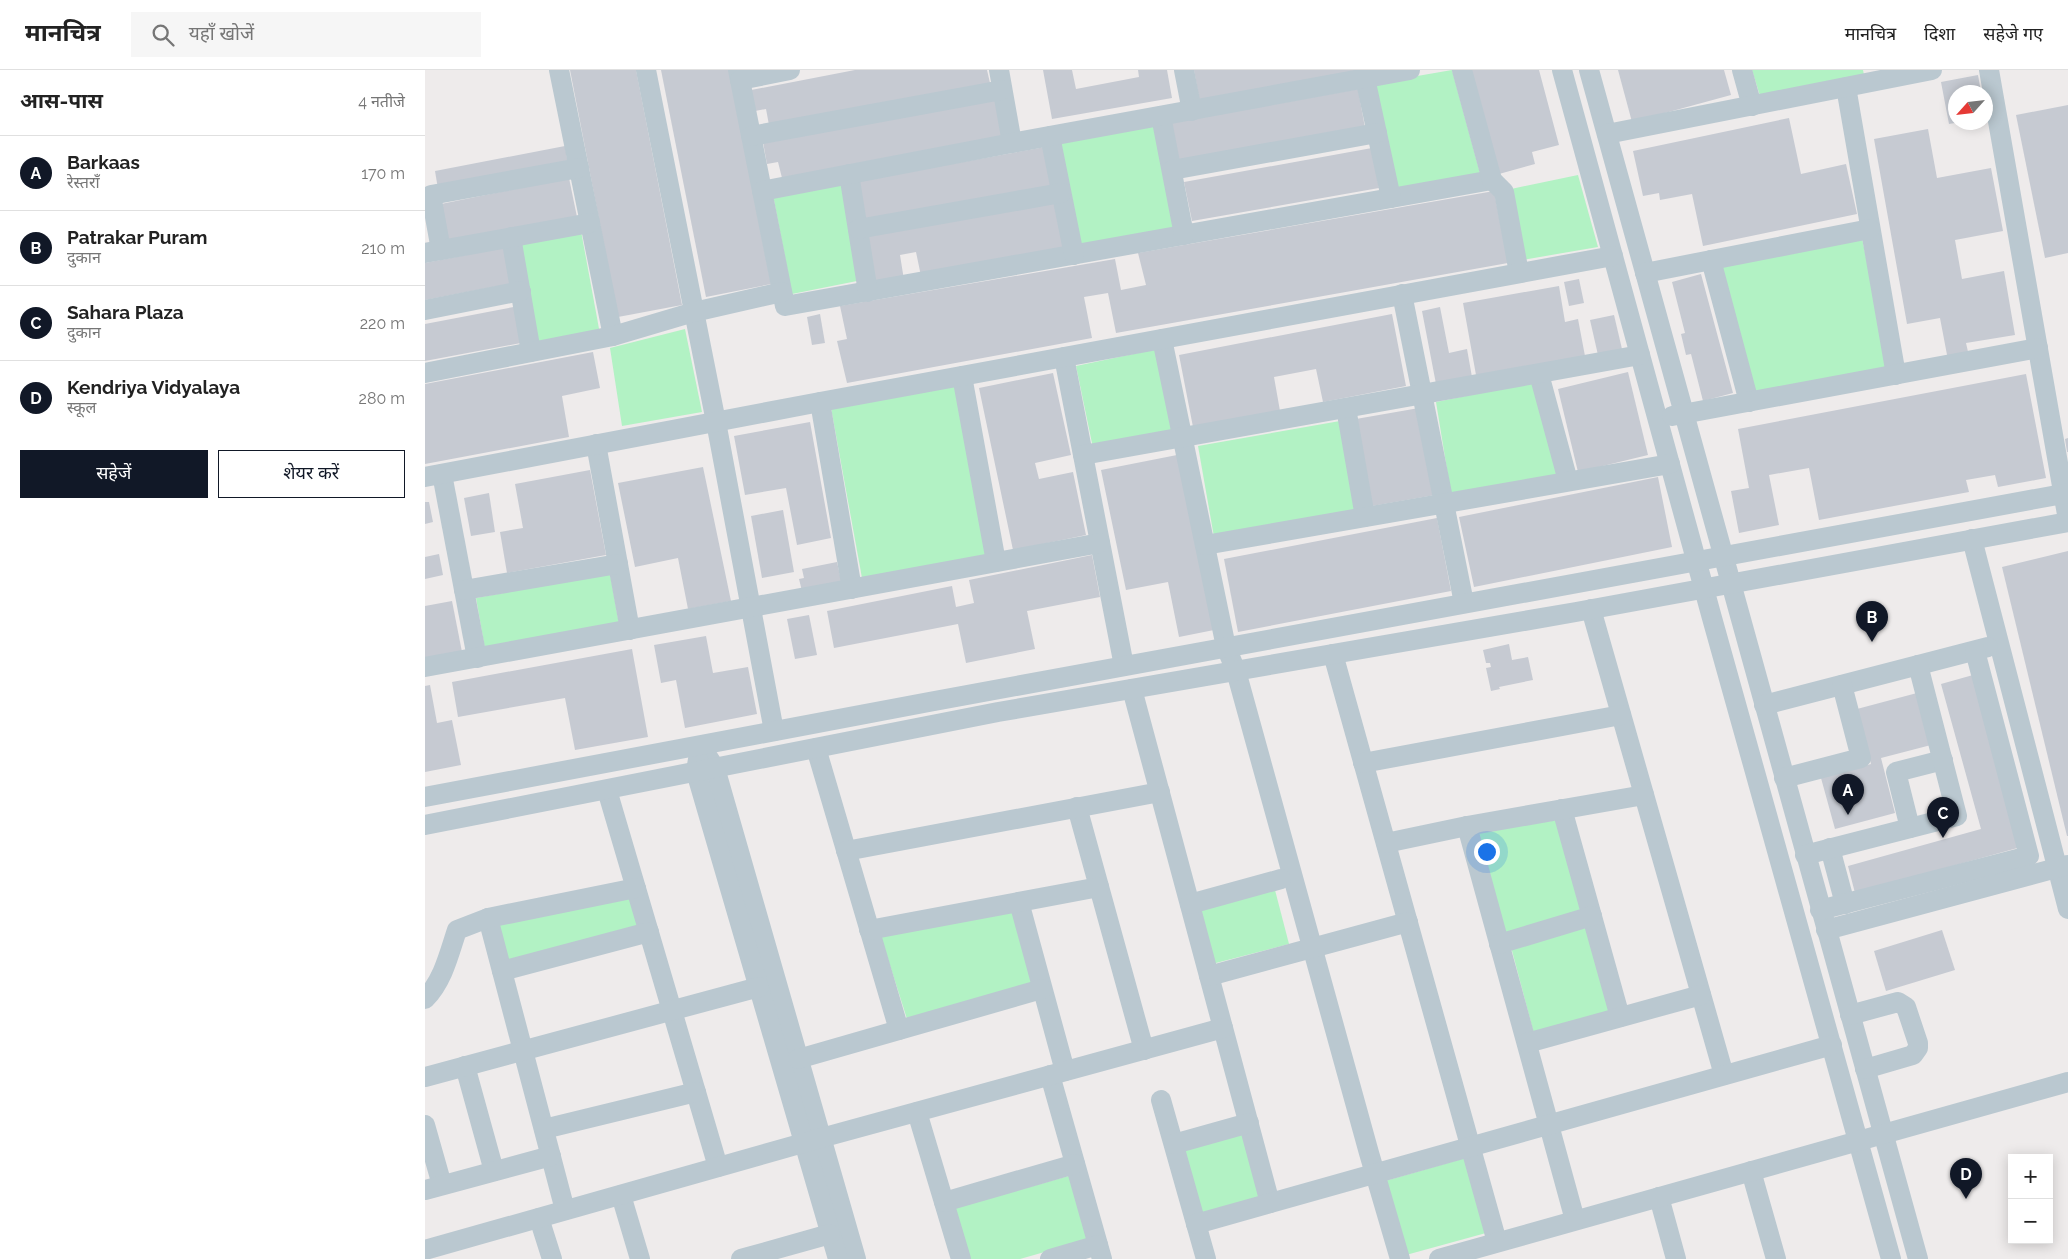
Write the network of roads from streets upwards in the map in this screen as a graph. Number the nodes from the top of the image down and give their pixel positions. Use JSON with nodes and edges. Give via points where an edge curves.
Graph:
{"nodes":[{"id":1,"x":559,"y":70,"type":"edge"},
{"id":2,"x":646,"y":70,"type":"edge"},
{"id":3,"x":790,"y":70,"type":"edge"},
{"id":4,"x":999,"y":70,"type":"edge"},
{"id":5,"x":1184,"y":70,"type":"edge"},
{"id":6,"x":1410,"y":70,"type":"edge"},
{"id":7,"x":1462,"y":70,"type":"edge"},
{"id":8,"x":1562,"y":70,"type":"edge"},
{"id":9,"x":1589,"y":70,"type":"edge"},
{"id":10,"x":1742,"y":70,"type":"edge"},
{"id":11,"x":1932,"y":70,"type":"edge"},
{"id":12,"x":1989,"y":70,"type":"edge"},
{"id":13,"x":739,"y":75,"type":"edge"},
{"id":14,"x":1365,"y":78,"type":"junction"},
{"id":15,"x":1845,"y":87,"type":"junction"},
{"id":16,"x":1002,"y":90,"type":"junction"},
{"id":17,"x":1752,"y":106,"type":"junction"},
{"id":18,"x":1191,"y":111,"type":"junction"},
{"id":19,"x":1161,"y":116,"type":"junction"},
{"id":20,"x":1377,"y":133,"type":"junction"},
{"id":21,"x":1607,"y":134,"type":"junction"},
{"id":22,"x":751,"y":136,"type":"junction"},
{"id":23,"x":1050,"y":136,"type":"junction"},
{"id":24,"x":1012,"y":143,"type":"junction"},
{"id":25,"x":579,"y":168,"type":"junction"},
{"id":26,"x":1171,"y":170,"type":"junction"},
{"id":27,"x":849,"y":174,"type":"junction"},
{"id":28,"x":1492,"y":180,"type":"junction"},
{"id":29,"x":762,"y":191,"type":"junction"},
{"id":30,"x":1061,"y":193,"type":"junction"},
{"id":31,"x":1391,"y":198,"type":"junction"},
{"id":32,"x":590,"y":223,"type":"junction"},
{"id":33,"x":858,"y":229,"type":"junction"},
{"id":34,"x":1869,"y":229,"type":"junction"},
{"id":35,"x":1184,"y":235,"type":"junction"},
{"id":36,"x":511,"y":237,"type":"junction"},
{"id":37,"x":433,"y":251,"type":"edge"},
{"id":38,"x":1074,"y":255,"type":"junction"},
{"id":39,"x":1613,"y":256,"type":"junction"},
{"id":40,"x":1711,"y":260,"type":"junction"},
{"id":41,"x":1645,"y":272,"type":"junction"},
{"id":42,"x":1519,"y":273,"type":"junction"},
{"id":43,"x":521,"y":291,"type":"junction"},
{"id":44,"x":782,"y":292,"type":"junction"},
{"id":45,"x":868,"y":292,"type":"junction"},
{"id":46,"x":1402,"y":294,"type":"junction"},
{"id":47,"x":425,"y":310,"type":"edge"},
{"id":48,"x":694,"y":312,"type":"junction"},
{"id":49,"x":613,"y":336,"type":"junction"},
{"id":50,"x":1162,"y":339,"type":"junction"},
{"id":51,"x":2038,"y":348,"type":"junction"},
{"id":52,"x":531,"y":352,"type":"junction"},
{"id":53,"x":1640,"y":356,"type":"junction"},
{"id":54,"x":1064,"y":357,"type":"junction"},
{"id":55,"x":425,"y":373,"type":"edge"},
{"id":56,"x":1539,"y":374,"type":"junction"},
{"id":57,"x":1896,"y":375,"type":"junction"},
{"id":58,"x":962,"y":376,"type":"junction"},
{"id":59,"x":1422,"y":395,"type":"junction"},
{"id":60,"x":821,"y":402,"type":"junction"},
{"id":61,"x":1749,"y":402,"type":"junction"},
{"id":62,"x":1347,"y":408,"type":"junction"},
{"id":63,"x":1684,"y":414,"type":"junction"},
{"id":64,"x":1658,"y":419,"type":"junction"},
{"id":65,"x":716,"y":422,"type":"junction"},
{"id":66,"x":1183,"y":438,"type":"junction"},
{"id":67,"x":596,"y":444,"type":"junction"},
{"id":68,"x":1083,"y":455,"type":"junction"},
{"id":69,"x":1670,"y":464,"type":"junction"},
{"id":70,"x":433,"y":476,"type":"edge"},
{"id":71,"x":1568,"y":481,"type":"junction"},
{"id":72,"x":2066,"y":493,"type":"edge"},
{"id":73,"x":1444,"y":503,"type":"junction"},
{"id":74,"x":1365,"y":517,"type":"junction"},
{"id":75,"x":2068,"y":521,"type":"edge"},
{"id":76,"x":1972,"y":539,"type":"junction"},
{"id":77,"x":1100,"y":543,"type":"junction"},
{"id":78,"x":1205,"y":546,"type":"junction"},
{"id":79,"x":1723,"y":555,"type":"junction"},
{"id":80,"x":1696,"y":560,"type":"junction"},
{"id":81,"x":996,"y":562,"type":"junction"},
{"id":82,"x":617,"y":564,"type":"junction"},
{"id":83,"x":1731,"y":584,"type":"junction"},
{"id":84,"x":1704,"y":588,"type":"junction"},
{"id":85,"x":464,"y":590,"type":"junction"},
{"id":86,"x":852,"y":590,"type":"junction"},
{"id":87,"x":1464,"y":603,"type":"junction"},
{"id":88,"x":751,"y":608,"type":"junction"},
{"id":89,"x":1591,"y":609,"type":"junction"},
{"id":90,"x":630,"y":630,"type":"junction"},
{"id":91,"x":1999,"y":644,"type":"junction"},
{"id":92,"x":1226,"y":647,"type":"junction"},
{"id":93,"x":1975,"y":651,"type":"junction"},
{"id":94,"x":1333,"y":654,"type":"junction"},
{"id":95,"x":477,"y":658,"type":"junction"},
{"id":96,"x":1918,"y":665,"type":"junction"},
{"id":97,"x":1125,"y":666,"type":"junction"},
{"id":98,"x":425,"y":667,"type":"edge"},
{"id":99,"x":1230,"y":672,"type":"junction"},
{"id":100,"x":1842,"y":685,"type":"junction"},
{"id":101,"x":1132,"y":689,"type":"junction"},
{"id":102,"x":1764,"y":705,"type":"junction"},
{"id":103,"x":1621,"y":715,"type":"junction"},
{"id":104,"x":774,"y":731,"type":"junction"},
{"id":105,"x":700,"y":745,"type":"junction"},
{"id":106,"x":816,"y":748,"type":"junction"},
{"id":107,"x":1943,"y":760,"type":"junction"},
{"id":108,"x":1363,"y":763,"type":"junction"},
{"id":109,"x":706,"y":770,"type":"junction"},
{"id":110,"x":1784,"y":778,"type":"junction"},
{"id":111,"x":607,"y":790,"type":"junction"},
{"id":112,"x":1160,"y":792,"type":"junction"},
{"id":113,"x":1644,"y":795,"type":"junction"},
{"id":114,"x":425,"y":797,"type":"edge"},
{"id":115,"x":1077,"y":807,"type":"junction"},
{"id":116,"x":1563,"y":809,"type":"junction"},
{"id":117,"x":425,"y":826,"type":"edge"},
{"id":118,"x":1467,"y":826,"type":"junction"},
{"id":119,"x":1910,"y":828,"type":"junction"},
{"id":120,"x":1386,"y":843,"type":"junction"},
{"id":121,"x":1830,"y":848,"type":"junction"},
{"id":122,"x":846,"y":851,"type":"junction"},
{"id":123,"x":1805,"y":855,"type":"junction"},
{"id":124,"x":2063,"y":866,"type":"edge"},
{"id":125,"x":1281,"y":879,"type":"junction"},
{"id":126,"x":1099,"y":887,"type":"junction"},
{"id":127,"x":636,"y":888,"type":"junction"},
{"id":128,"x":1019,"y":902,"type":"junction"},
{"id":129,"x":1190,"y":904,"type":"junction"},
{"id":130,"x":1845,"y":904,"type":"junction"},
{"id":131,"x":2068,"y":909,"type":"edge"},
{"id":132,"x":1820,"y":910,"type":"junction"},
{"id":133,"x":1592,"y":916,"type":"junction"},
{"id":134,"x":488,"y":918,"type":"junction"},
{"id":135,"x":1408,"y":922,"type":"junction"},
{"id":136,"x":869,"y":930,"type":"junction"},
{"id":137,"x":1826,"y":930,"type":"junction"},
{"id":138,"x":649,"y":932,"type":"junction"},
{"id":139,"x":1499,"y":944,"type":"junction"},
{"id":140,"x":1307,"y":949,"type":"junction"},
{"id":141,"x":502,"y":972,"type":"junction"},
{"id":142,"x":1209,"y":976,"type":"junction"},
{"id":143,"x":759,"y":987,"type":"junction"},
{"id":144,"x":1042,"y":989,"type":"junction"},
{"id":145,"x":1701,"y":995,"type":"junction"},
{"id":146,"x":425,"y":999,"type":"edge"},
{"id":147,"x":673,"y":1011,"type":"junction"},
{"id":148,"x":1850,"y":1015,"type":"junction"},
{"id":149,"x":1620,"y":1017,"type":"junction"},
{"id":150,"x":1223,"y":1028,"type":"junction"},
{"id":151,"x":899,"y":1030,"type":"junction"},
{"id":152,"x":1527,"y":1043,"type":"junction"},
{"id":153,"x":1831,"y":1045,"type":"junction"},
{"id":154,"x":523,"y":1050,"type":"junction"},
{"id":155,"x":1143,"y":1050,"type":"junction"},
{"id":156,"x":798,"y":1059,"type":"junction"},
{"id":157,"x":465,"y":1066,"type":"junction"},
{"id":158,"x":1865,"y":1069,"type":"junction"},
{"id":159,"x":1058,"y":1074,"type":"junction"},
{"id":160,"x":1724,"y":1075,"type":"junction"},
{"id":161,"x":425,"y":1077,"type":"edge"},
{"id":162,"x":2068,"y":1082,"type":"edge"},
{"id":163,"x":696,"y":1092,"type":"junction"},
{"id":164,"x":1161,"y":1100,"type":"dead end"},
{"id":165,"x":917,"y":1112,"type":"junction"},
{"id":166,"x":1249,"y":1124,"type":"junction"},
{"id":167,"x":1549,"y":1124,"type":"junction"},
{"id":168,"x":544,"y":1129,"type":"junction"},
{"id":169,"x":426,"y":1134,"type":"edge"},
{"id":170,"x":1883,"y":1134,"type":"junction"},
{"id":171,"x":813,"y":1140,"type":"junction"},
{"id":172,"x":1858,"y":1141,"type":"junction"},
{"id":173,"x":1174,"y":1144,"type":"junction"},
{"id":174,"x":1471,"y":1146,"type":"junction"},
{"id":175,"x":551,"y":1156,"type":"junction"},
{"id":176,"x":1075,"y":1164,"type":"junction"},
{"id":177,"x":718,"y":1167,"type":"junction"},
{"id":178,"x":1751,"y":1171,"type":"junction"},
{"id":179,"x":494,"y":1172,"type":"junction"},
{"id":180,"x":1370,"y":1174,"type":"junction"},
{"id":181,"x":433,"y":1188,"type":"edge"},
{"id":182,"x":621,"y":1194,"type":"junction"},
{"id":183,"x":1659,"y":1197,"type":"junction"},
{"id":184,"x":944,"y":1202,"type":"junction"},
{"id":185,"x":1270,"y":1203,"type":"junction"},
{"id":186,"x":565,"y":1210,"type":"junction"},
{"id":187,"x":539,"y":1218,"type":"junction"},
{"id":188,"x":1575,"y":1220,"type":"junction"},
{"id":189,"x":1196,"y":1224,"type":"junction"},
{"id":190,"x":830,"y":1234,"type":"junction"},
{"id":191,"x":1497,"y":1242,"type":"junction"},
{"id":192,"x":425,"y":1248,"type":"edge"},
{"id":193,"x":1100,"y":1252,"type":"edge"},
{"id":194,"x":551,"y":1259,"type":"edge"},
{"id":195,"x":640,"y":1259,"type":"edge"},
{"id":196,"x":743,"y":1259,"type":"edge"},
{"id":197,"x":838,"y":1259,"type":"edge"},
{"id":198,"x":856,"y":1259,"type":"edge"},
{"id":199,"x":961,"y":1259,"type":"edge"},
{"id":200,"x":1049,"y":1259,"type":"edge"},
{"id":201,"x":1206,"y":1259,"type":"edge"},
{"id":202,"x":1388,"y":1259,"type":"edge"},
{"id":203,"x":1400,"y":1259,"type":"edge"},
{"id":204,"x":1439,"y":1259,"type":"edge"},
{"id":205,"x":1676,"y":1259,"type":"edge"},
{"id":206,"x":1776,"y":1259,"type":"edge"},
{"id":207,"x":1891,"y":1259,"type":"edge"},
{"id":208,"x":1918,"y":1259,"type":"edge"}],
"edges":[{"from":1,"to":25,"type":"street"},
{"from":2,"to":48,"type":"street"},
{"from":3,"to":13,"type":"street"},
{"from":4,"to":16,"type":"street"},
{"from":5,"to":18,"type":"street"},
{"from":6,"to":14,"type":"street"},
{"from":7,"to":28,"type":"street"},
{"from":8,"to":39,"type":"street"},
{"from":9,"to":21,"type":"street"},
{"from":10,"to":17,"type":"street"},
{"from":11,"to":15,"type":"street"},
{"from":12,"to":51,"type":"street"},
{"from":13,"to":22,"type":"street"},
{"from":14,"to":18,"type":"street"},
{"from":14,"to":20,"type":"street"},
{"from":15,"to":17,"type":"street"},
{"from":15,"to":34,"type":"street"},
{"from":16,"to":22,"type":"street"},
{"from":16,"to":24,"type":"street"},
{"from":17,"to":21,"type":"street"},
{"from":18,"to":19,"type":"street"},
{"from":19,"to":23,"type":"street"},
{"from":19,"to":26,"type":"street"},
{"from":20,"to":26,"type":"street"},
{"from":20,"to":31,"type":"street"},
{"from":21,"to":41,"type":"street"},
{"from":22,"to":29,"type":"street"},
{"from":23,"to":24,"type":"street"},
{"from":23,"to":30,"type":"street"},
{"from":24,"to":27,"type":"street"},
{"from":25,"to":32,"type":"street"},
{"from":25,"to":37,"type":"street","via":[[431,196]]},
{"from":26,"to":35,"type":"street"},
{"from":27,"to":29,"type":"street"},
{"from":27,"to":33,"type":"street"},
{"from":28,"to":31,"type":"street"},
{"from":28,"to":42,"type":"street","via":[[1504,192]]},
{"from":29,"to":44,"type":"street"},
{"from":30,"to":33,"type":"street"},
{"from":30,"to":38,"type":"street"},
{"from":31,"to":35,"type":"street"},
{"from":32,"to":36,"type":"street"},
{"from":32,"to":49,"type":"street"},
{"from":33,"to":45,"type":"street"},
{"from":34,"to":40,"type":"street"},
{"from":34,"to":57,"type":"street"},
{"from":35,"to":38,"type":"street"},
{"from":36,"to":37,"type":"street"},
{"from":36,"to":43,"type":"street"},
{"from":38,"to":45,"type":"street"},
{"from":39,"to":42,"type":"street"},
{"from":39,"to":53,"type":"street"},
{"from":40,"to":41,"type":"street"},
{"from":40,"to":61,"type":"street"},
{"from":41,"to":63,"type":"street"},
{"from":42,"to":46,"type":"street"},
{"from":43,"to":47,"type":"street"},
{"from":43,"to":52,"type":"street"},
{"from":44,"to":45,"type":"street","via":[[785,306]]},
{"from":44,"to":48,"type":"street"},
{"from":46,"to":50,"type":"street"},
{"from":46,"to":59,"type":"street"},
{"from":48,"to":49,"type":"street"},
{"from":48,"to":65,"type":"street"},
{"from":49,"to":52,"type":"street"},
{"from":50,"to":54,"type":"street"},
{"from":50,"to":66,"type":"street"},
{"from":51,"to":57,"type":"street"},
{"from":51,"to":72,"type":"street"},
{"from":52,"to":55,"type":"street"},
{"from":53,"to":56,"type":"street"},
{"from":53,"to":64,"type":"street"},
{"from":54,"to":58,"type":"street"},
{"from":54,"to":68,"type":"street"},
{"from":56,"to":59,"type":"street"},
{"from":56,"to":71,"type":"street"},
{"from":57,"to":61,"type":"street"},
{"from":58,"to":60,"type":"street"},
{"from":58,"to":81,"type":"street"},
{"from":59,"to":62,"type":"street"},
{"from":59,"to":73,"type":"street"},
{"from":60,"to":65,"type":"street"},
{"from":60,"to":86,"type":"street"},
{"from":61,"to":63,"type":"street"},
{"from":62,"to":66,"type":"street"},
{"from":62,"to":74,"type":"street"},
{"from":63,"to":64,"type":"street"},
{"from":63,"to":79,"type":"street"},
{"from":64,"to":69,"type":"street"},
{"from":65,"to":67,"type":"street"},
{"from":65,"to":88,"type":"street"},
{"from":66,"to":68,"type":"street"},
{"from":66,"to":78,"type":"street"},
{"from":67,"to":70,"type":"street"},
{"from":67,"to":82,"type":"street"},
{"from":68,"to":77,"type":"street"},
{"from":69,"to":71,"type":"street"},
{"from":69,"to":80,"type":"street"},
{"from":70,"to":85,"type":"street"},
{"from":71,"to":73,"type":"street"},
{"from":72,"to":75,"type":"street"},
{"from":72,"to":79,"type":"street"},
{"from":73,"to":74,"type":"street"},
{"from":73,"to":87,"type":"street"},
{"from":74,"to":78,"type":"street"},
{"from":75,"to":76,"type":"street"},
{"from":76,"to":83,"type":"street"},
{"from":76,"to":91,"type":"street"},
{"from":77,"to":81,"type":"street"},
{"from":77,"to":97,"type":"street"},
{"from":78,"to":92,"type":"street"},
{"from":79,"to":80,"type":"street"},
{"from":79,"to":83,"type":"street"},
{"from":80,"to":84,"type":"street"},
{"from":80,"to":87,"type":"street"},
{"from":81,"to":86,"type":"street"},
{"from":82,"to":85,"type":"street"},
{"from":82,"to":90,"type":"street"},
{"from":83,"to":84,"type":"street"},
{"from":83,"to":102,"type":"street"},
{"from":84,"to":89,"type":"street"},
{"from":84,"to":153,"type":"street"},
{"from":85,"to":95,"type":"street"},
{"from":86,"to":88,"type":"street"},
{"from":87,"to":92,"type":"street"},
{"from":88,"to":90,"type":"street"},
{"from":88,"to":104,"type":"street"},
{"from":89,"to":94,"type":"street"},
{"from":89,"to":103,"type":"street"},
{"from":90,"to":95,"type":"street"},
{"from":91,"to":93,"type":"street"},
{"from":91,"to":124,"type":"street"},
{"from":92,"to":97,"type":"street"},
{"from":92,"to":99,"type":"street"},
{"from":93,"to":96,"type":"street"},
{"from":93,"to":130,"type":"street","via":[[2029,856]]},
{"from":94,"to":99,"type":"street"},
{"from":94,"to":108,"type":"street"},
{"from":95,"to":98,"type":"street"},
{"from":96,"to":100,"type":"street"},
{"from":96,"to":107,"type":"street"},
{"from":97,"to":104,"type":"street"},
{"from":99,"to":101,"type":"street"},
{"from":99,"to":125,"type":"street"},
{"from":99,"to":140,"type":"street"},
{"from":100,"to":102,"type":"street"},
{"from":100,"to":110,"type":"street","via":[[1861,758]]},
{"from":101,"to":106,"type":"street"},
{"from":101,"to":112,"type":"street"},
{"from":102,"to":110,"type":"street"},
{"from":103,"to":108,"type":"street"},
{"from":103,"to":113,"type":"street"},
{"from":104,"to":105,"type":"street"},
{"from":105,"to":109,"type":"street"},
{"from":105,"to":114,"type":"street"},
{"from":106,"to":109,"type":"street"},
{"from":106,"to":122,"type":"street"},
{"from":107,"to":119,"type":"street","via":[[1896,772]]},
{"from":107,"to":119,"type":"street","via":[[1957,816]]},
{"from":108,"to":120,"type":"street"},
{"from":109,"to":111,"type":"street"},
{"from":109,"to":143,"type":"street"},
{"from":109,"to":156,"type":"street"},
{"from":110,"to":123,"type":"street"},
{"from":111,"to":117,"type":"street"},
{"from":111,"to":127,"type":"street"},
{"from":112,"to":115,"type":"street"},
{"from":112,"to":129,"type":"street"},
{"from":113,"to":116,"type":"street"},
{"from":113,"to":145,"type":"street"},
{"from":115,"to":122,"type":"street"},
{"from":115,"to":126,"type":"street"},
{"from":116,"to":118,"type":"street"},
{"from":116,"to":133,"type":"street"},
{"from":118,"to":120,"type":"street"},
{"from":118,"to":139,"type":"street"},
{"from":119,"to":121,"type":"street"},
{"from":120,"to":135,"type":"street"},
{"from":121,"to":123,"type":"street"},
{"from":121,"to":130,"type":"street"},
{"from":122,"to":136,"type":"street"},
{"from":123,"to":132,"type":"street"},
{"from":124,"to":131,"type":"street"},
{"from":124,"to":137,"type":"street"},
{"from":125,"to":129,"type":"street"},
{"from":125,"to":140,"type":"street"},
{"from":126,"to":128,"type":"street"},
{"from":126,"to":155,"type":"street"},
{"from":127,"to":134,"type":"street"},
{"from":127,"to":138,"type":"street"},
{"from":128,"to":136,"type":"street"},
{"from":128,"to":144,"type":"street"},
{"from":129,"to":142,"type":"street"},
{"from":130,"to":132,"type":"street"},
{"from":132,"to":137,"type":"street"},
{"from":133,"to":139,"type":"street"},
{"from":133,"to":149,"type":"street"},
{"from":134,"to":141,"type":"street"},
{"from":134,"to":146,"type":"street","via":[[457,930],[445,968]]},
{"from":135,"to":140,"type":"street"},
{"from":135,"to":174,"type":"street"},
{"from":136,"to":151,"type":"street"},
{"from":137,"to":148,"type":"street"},
{"from":138,"to":141,"type":"street"},
{"from":138,"to":147,"type":"street"},
{"from":139,"to":152,"type":"street"},
{"from":140,"to":142,"type":"street"},
{"from":140,"to":180,"type":"street"},
{"from":141,"to":154,"type":"street"},
{"from":142,"to":150,"type":"street"},
{"from":143,"to":147,"type":"street"},
{"from":143,"to":171,"type":"street"},
{"from":144,"to":151,"type":"street"},
{"from":144,"to":159,"type":"street"},
{"from":145,"to":149,"type":"street"},
{"from":145,"to":160,"type":"street"},
{"from":147,"to":154,"type":"street"},
{"from":147,"to":163,"type":"street"},
{"from":148,"to":158,"type":"street"},
{"from":148,"to":158,"type":"street","via":[[1898,1002],[1906,1006],[1918,1043],[1913,1055]]},
{"from":149,"to":152,"type":"street"},
{"from":150,"to":155,"type":"street"},
{"from":150,"to":166,"type":"street"},
{"from":151,"to":156,"type":"street"},
{"from":152,"to":167,"type":"street"},
{"from":153,"to":160,"type":"street"},
{"from":153,"to":172,"type":"street"},
{"from":154,"to":157,"type":"street"},
{"from":154,"to":168,"type":"street"},
{"from":155,"to":159,"type":"street"},
{"from":156,"to":171,"type":"street"},
{"from":157,"to":161,"type":"street"},
{"from":157,"to":179,"type":"street"},
{"from":158,"to":170,"type":"street"},
{"from":159,"to":165,"type":"street"},
{"from":159,"to":176,"type":"street"},
{"from":160,"to":167,"type":"street"},
{"from":162,"to":170,"type":"street"},
{"from":163,"to":168,"type":"street"},
{"from":163,"to":177,"type":"street"},
{"from":164,"to":173,"type":"street"},
{"from":165,"to":171,"type":"street"},
{"from":165,"to":184,"type":"street"},
{"from":166,"to":173,"type":"street"},
{"from":166,"to":185,"type":"street"},
{"from":167,"to":174,"type":"street"},
{"from":167,"to":188,"type":"street"},
{"from":168,"to":175,"type":"street"},
{"from":169,"to":181,"type":"street"},
{"from":170,"to":172,"type":"street"},
{"from":170,"to":208,"type":"street"},
{"from":171,"to":177,"type":"street"},
{"from":171,"to":190,"type":"street"},
{"from":171,"to":198,"type":"street"},
{"from":172,"to":178,"type":"street"},
{"from":172,"to":207,"type":"street"},
{"from":173,"to":189,"type":"street"},
{"from":174,"to":180,"type":"street"},
{"from":174,"to":191,"type":"street"},
{"from":175,"to":179,"type":"street"},
{"from":175,"to":186,"type":"street"},
{"from":176,"to":184,"type":"street"},
{"from":176,"to":193,"type":"street"},
{"from":177,"to":182,"type":"street"},
{"from":178,"to":183,"type":"street"},
{"from":178,"to":206,"type":"street"},
{"from":179,"to":181,"type":"street"},
{"from":180,"to":185,"type":"street"},
{"from":180,"to":202,"type":"street"},
{"from":180,"to":203,"type":"street"},
{"from":182,"to":186,"type":"street"},
{"from":182,"to":195,"type":"street"},
{"from":183,"to":188,"type":"street"},
{"from":183,"to":205,"type":"street"},
{"from":184,"to":199,"type":"street"},
{"from":185,"to":189,"type":"street"},
{"from":186,"to":187,"type":"street"},
{"from":187,"to":192,"type":"street"},
{"from":187,"to":194,"type":"street"},
{"from":188,"to":191,"type":"street"},
{"from":189,"to":201,"type":"street"},
{"from":190,"to":196,"type":"street"},
{"from":190,"to":197,"type":"street"},
{"from":191,"to":204,"type":"street"},
{"from":193,"to":200,"type":"street"}]}
